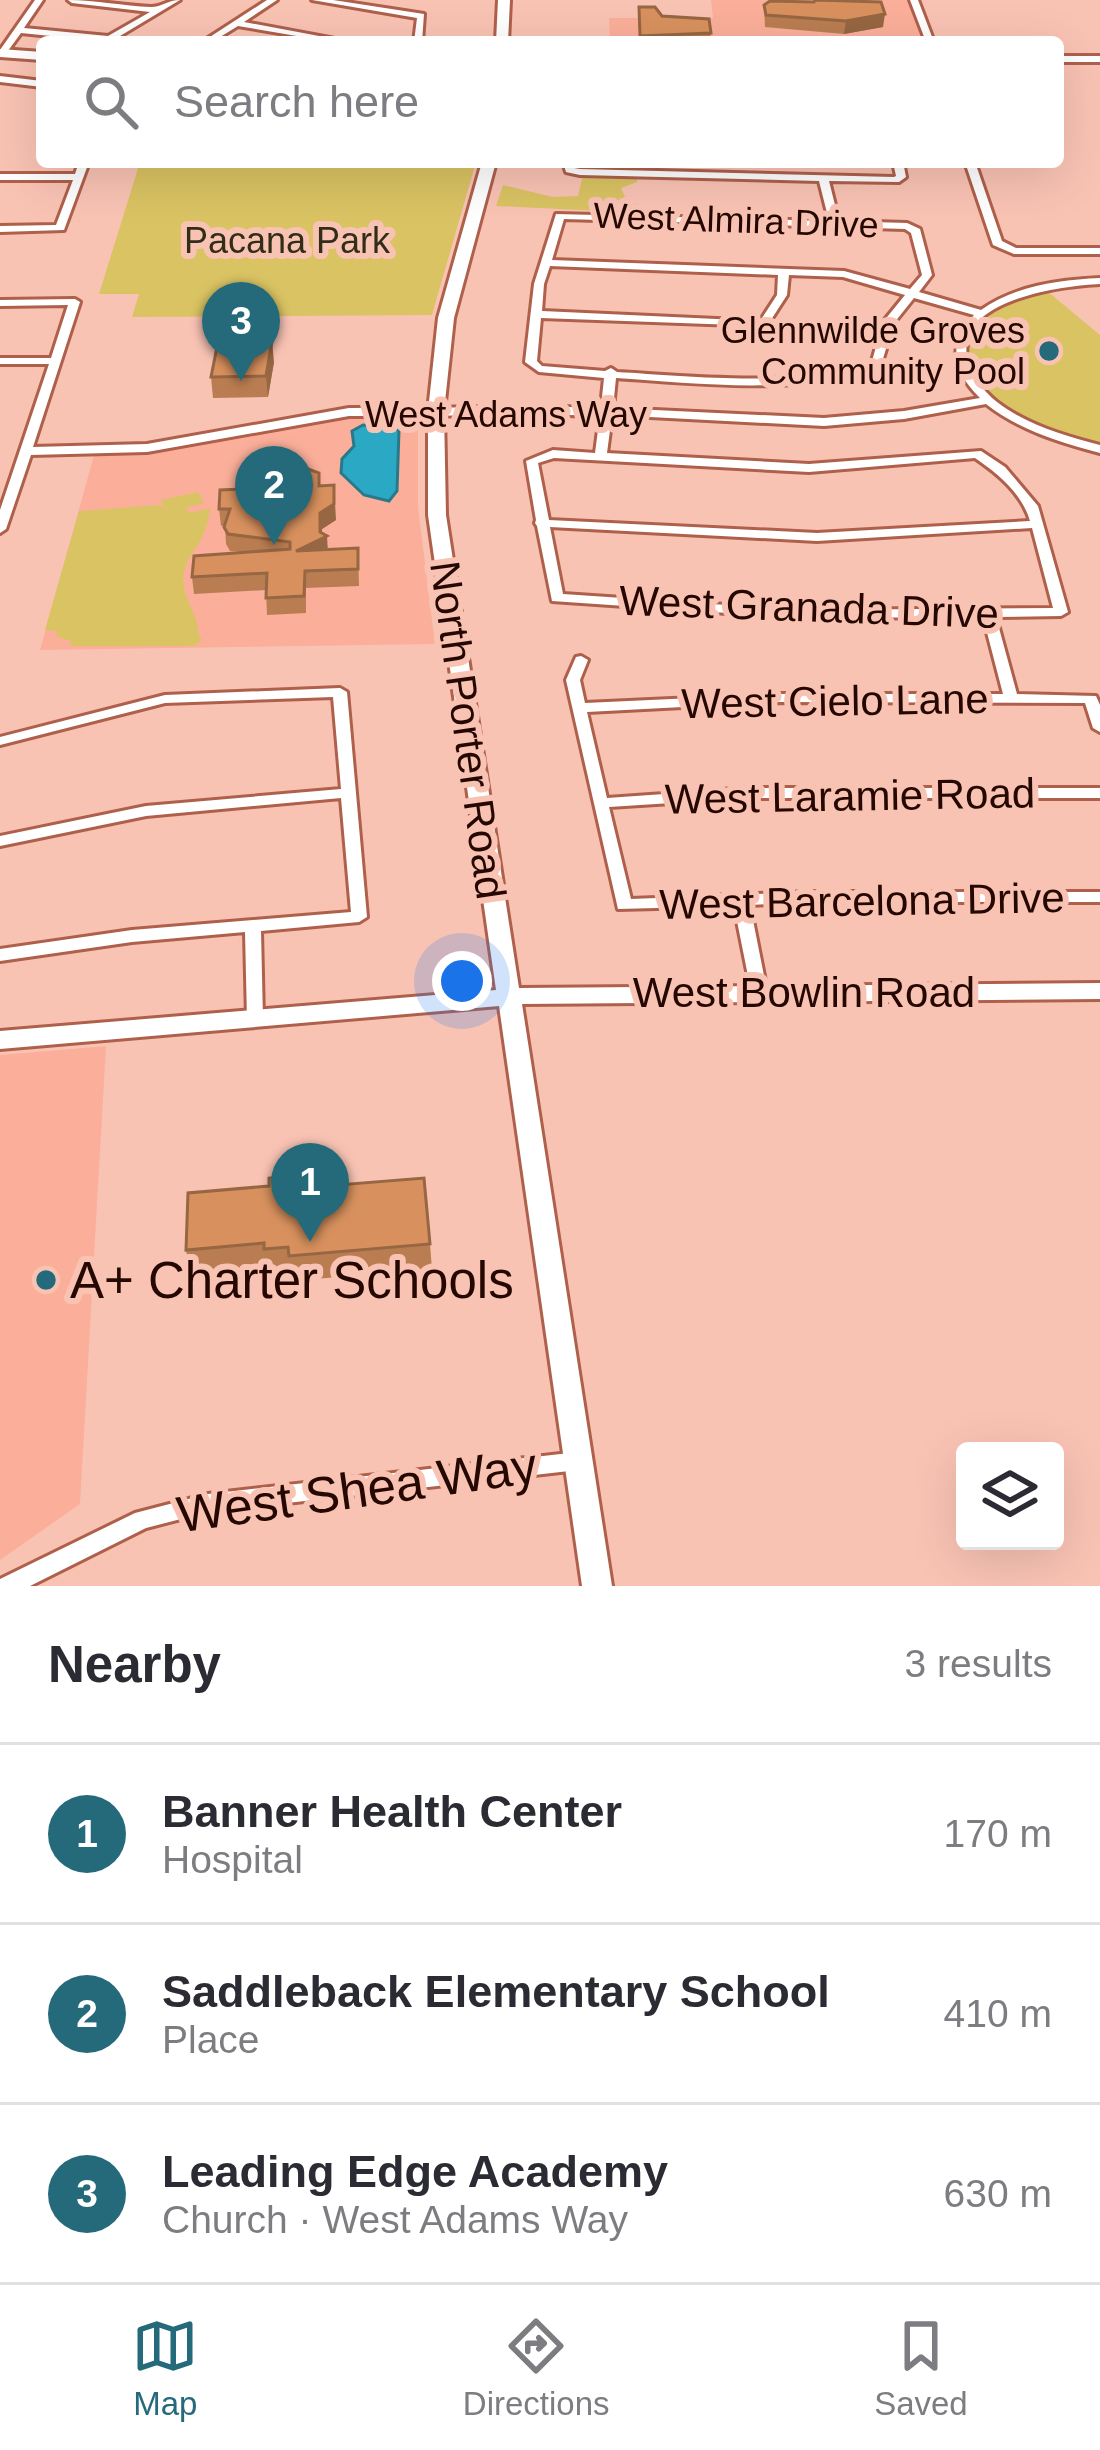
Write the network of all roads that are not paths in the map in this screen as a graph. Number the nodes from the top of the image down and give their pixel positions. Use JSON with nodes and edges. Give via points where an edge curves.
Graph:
{"nodes":[{"id":1,"x":39,"y":0,"type":"edge"},
{"id":2,"x":72,"y":0,"type":"edge"},
{"id":3,"x":176,"y":0,"type":"edge"},
{"id":4,"x":273,"y":0,"type":"edge"},
{"id":5,"x":316,"y":0,"type":"edge"},
{"id":6,"x":504,"y":0,"type":"edge"},
{"id":7,"x":914,"y":0,"type":"edge"},
{"id":8,"x":160,"y":10,"type":"junction"},
{"id":9,"x":237,"y":23,"type":"junction"},
{"id":10,"x":21,"y":30,"type":"junction"},
{"id":11,"x":80,"y":36,"type":"edge"},
{"id":12,"x":115,"y":36,"type":"edge"},
{"id":13,"x":216,"y":36,"type":"edge"},
{"id":14,"x":312,"y":36,"type":"edge"},
{"id":15,"x":419,"y":36,"type":"edge"},
{"id":16,"x":502,"y":36,"type":"edge"},
{"id":17,"x":928,"y":36,"type":"edge"},
{"id":18,"x":1,"y":52,"type":"edge"},
{"id":19,"x":36,"y":55,"type":"edge"},
{"id":20,"x":1064,"y":58,"type":"edge"},
{"id":21,"x":1100,"y":58,"type":"edge"},
{"id":22,"x":0,"y":79,"type":"edge"},
{"id":23,"x":36,"y":84,"type":"edge"},
{"id":24,"x":82,"y":168,"type":"edge"},
{"id":25,"x":487,"y":168,"type":"edge"},
{"id":26,"x":602,"y":168,"type":"edge"},
{"id":27,"x":899,"y":168,"type":"edge"},
{"id":28,"x":972,"y":168,"type":"edge"},
{"id":29,"x":0,"y":177,"type":"edge"},
{"id":30,"x":79,"y":177,"type":"junction"},
{"id":31,"x":824,"y":181,"type":"junction"},
{"id":32,"x":835,"y":225,"type":"junction"},
{"id":33,"x":0,"y":229,"type":"edge"},
{"id":34,"x":1100,"y":251,"type":"edge"},
{"id":35,"x":544,"y":263,"type":"junction"},
{"id":36,"x":784,"y":273,"type":"junction"},
{"id":37,"x":1100,"y":283,"type":"edge"},
{"id":38,"x":916,"y":293,"type":"junction"},
{"id":39,"x":0,"y":303,"type":"edge"},
{"id":40,"x":536,"y":314,"type":"junction"},
{"id":41,"x":983,"y":314,"type":"junction"},
{"id":42,"x":0,"y":361,"type":"edge"},
{"id":43,"x":56,"y":361,"type":"junction"},
{"id":44,"x":611,"y":371,"type":"junction"},
{"id":45,"x":988,"y":400,"type":"junction"},
{"id":46,"x":436,"y":411,"type":"junction"},
{"id":47,"x":606,"y":411,"type":"junction"},
{"id":48,"x":1100,"y":449,"type":"edge"},
{"id":49,"x":26,"y":452,"type":"junction"},
{"id":50,"x":601,"y":456,"type":"junction"},
{"id":51,"x":5,"y":496,"type":"edge"},
{"id":52,"x":541,"y":523,"type":"junction"},
{"id":53,"x":1038,"y":524,"type":"junction"},
{"id":54,"x":0,"y":529,"type":"edge"},
{"id":55,"x":989,"y":614,"type":"junction"},
{"id":56,"x":581,"y":660,"type":"dead end"},
{"id":57,"x":1011,"y":699,"type":"junction"},
{"id":58,"x":579,"y":708,"type":"junction"},
{"id":59,"x":1100,"y":728,"type":"edge"},
{"id":60,"x":0,"y":741,"type":"edge"},
{"id":61,"x":349,"y":793,"type":"junction"},
{"id":62,"x":1100,"y":794,"type":"edge"},
{"id":63,"x":601,"y":802,"type":"junction"},
{"id":64,"x":0,"y":842,"type":"edge"},
{"id":65,"x":1100,"y":897,"type":"edge"},
{"id":66,"x":741,"y":899,"type":"junction"},
{"id":67,"x":253,"y":926,"type":"junction"},
{"id":68,"x":0,"y":955,"type":"edge"},
{"id":69,"x":759,"y":991,"type":"junction"},
{"id":70,"x":1100,"y":991,"type":"edge"},
{"id":71,"x":507,"y":997,"type":"junction"},
{"id":72,"x":255,"y":1019,"type":"junction"},
{"id":73,"x":0,"y":1040,"type":"edge"},
{"id":74,"x":578,"y":1461,"type":"junction"},
{"id":75,"x":8,"y":1586,"type":"edge"},
{"id":76,"x":597,"y":1586,"type":"edge"}],
"edges":[{"from":1,"to":10,"type":"street"},
{"from":2,"to":8,"type":"street"},
{"from":3,"to":8,"type":"street"},
{"from":4,"to":9,"type":"street"},
{"from":5,"to":15,"type":"street","via":[[422,16]]},
{"from":6,"to":16,"type":"street"},
{"from":7,"to":17,"type":"street"},
{"from":8,"to":12,"type":"street"},
{"from":9,"to":13,"type":"street"},
{"from":9,"to":14,"type":"street"},
{"from":10,"to":11,"type":"street"},
{"from":10,"to":18,"type":"street"},
{"from":18,"to":19,"type":"street"},
{"from":20,"to":21,"type":"street"},
{"from":22,"to":23,"type":"street"},
{"from":24,"to":30,"type":"street"},
{"from":25,"to":46,"type":"street","name":"North Porter Road","via":[[452,288]]},
{"from":26,"to":31,"type":"street"},
{"from":27,"to":31,"type":"street","via":[[900,179]]},
{"from":28,"to":34,"type":"street","via":[[997,243],[1013,251]]},
{"from":29,"to":30,"type":"street"},
{"from":30,"to":33,"type":"street","via":[[60,228]]},
{"from":31,"to":32,"type":"street"},
{"from":32,"to":35,"type":"street","name":"West Almira Drive","via":[[560,216]]},
{"from":32,"to":38,"type":"street","name":"West Almira Drive","via":[[912,227],[927,270]]},
{"from":35,"to":36,"type":"street"},
{"from":35,"to":40,"type":"street"},
{"from":36,"to":38,"type":"street","via":[[857,276]]},
{"from":36,"to":40,"type":"street","via":[[782,295],[763,323]]},
{"from":37,"to":41,"type":"street","via":[[1017,296]]},
{"from":38,"to":41,"type":"street"},
{"from":38,"to":44,"type":"street","via":[[889,322],[881,356],[866,372],[789,382]]},
{"from":39,"to":43,"type":"street","via":[[75,302]]},
{"from":40,"to":44,"type":"street","via":[[534,368]]},
{"from":41,"to":45,"type":"street","via":[[960,350],[965,372]]},
{"from":42,"to":43,"type":"street"},
{"from":43,"to":49,"type":"street"},
{"from":44,"to":47,"type":"street"},
{"from":45,"to":47,"type":"street","name":"West Adams Way","via":[[824,422]]},
{"from":45,"to":48,"type":"street","via":[[1027,424]]},
{"from":46,"to":47,"type":"street","name":"West Adams Way"},
{"from":46,"to":49,"type":"street","name":"West Adams Way","via":[[331,413],[147,448]]},
{"from":46,"to":71,"type":"street","name":"North Porter Road","via":[[436,515]]},
{"from":47,"to":50,"type":"street"},
{"from":49,"to":51,"type":"street"},
{"from":50,"to":52,"type":"street","via":[[532,461]]},
{"from":50,"to":53,"type":"street","via":[[809,468],[976,454],[1024,493]]},
{"from":51,"to":54,"type":"street"},
{"from":52,"to":53,"type":"street","via":[[818,537]]},
{"from":52,"to":55,"type":"street","name":"West Granada Drive","via":[[557,598],[770,613]]},
{"from":53,"to":55,"type":"street","name":"West Granada Drive","via":[[1061,612]]},
{"from":55,"to":57,"type":"street"},
{"from":56,"to":58,"type":"street","via":[[573,680]]},
{"from":57,"to":58,"type":"street","name":"West Cielo Lane"},
{"from":57,"to":59,"type":"street","name":"West Cielo Lane","via":[[1090,699]]},
{"from":58,"to":63,"type":"street"},
{"from":60,"to":61,"type":"street","via":[[165,699],[340,692]]},
{"from":61,"to":64,"type":"street","via":[[146,811]]},
{"from":61,"to":67,"type":"street","via":[[359,917]]},
{"from":62,"to":63,"type":"street","name":"West Laramie Road","via":[[750,793]]},
{"from":63,"to":66,"type":"street","name":"West Barcelona Drive","via":[[624,905]]},
{"from":65,"to":66,"type":"street","name":"West Barcelona Drive"},
{"from":66,"to":69,"type":"street"},
{"from":67,"to":68,"type":"street"},
{"from":67,"to":72,"type":"street"},
{"from":69,"to":70,"type":"street","name":"West Bowlin Road"},
{"from":69,"to":71,"type":"street","name":"West Bowlin Road"},
{"from":71,"to":72,"type":"street","name":"West Bowlin Road"},
{"from":71,"to":74,"type":"street","name":"North Porter Road"},
{"from":72,"to":73,"type":"street","name":"West Bowlin Road"},
{"from":74,"to":75,"type":"street","name":"West Shea Way","via":[[208,1503],[142,1520]]},
{"from":74,"to":76,"type":"street","name":"North Porter Road"}]}
